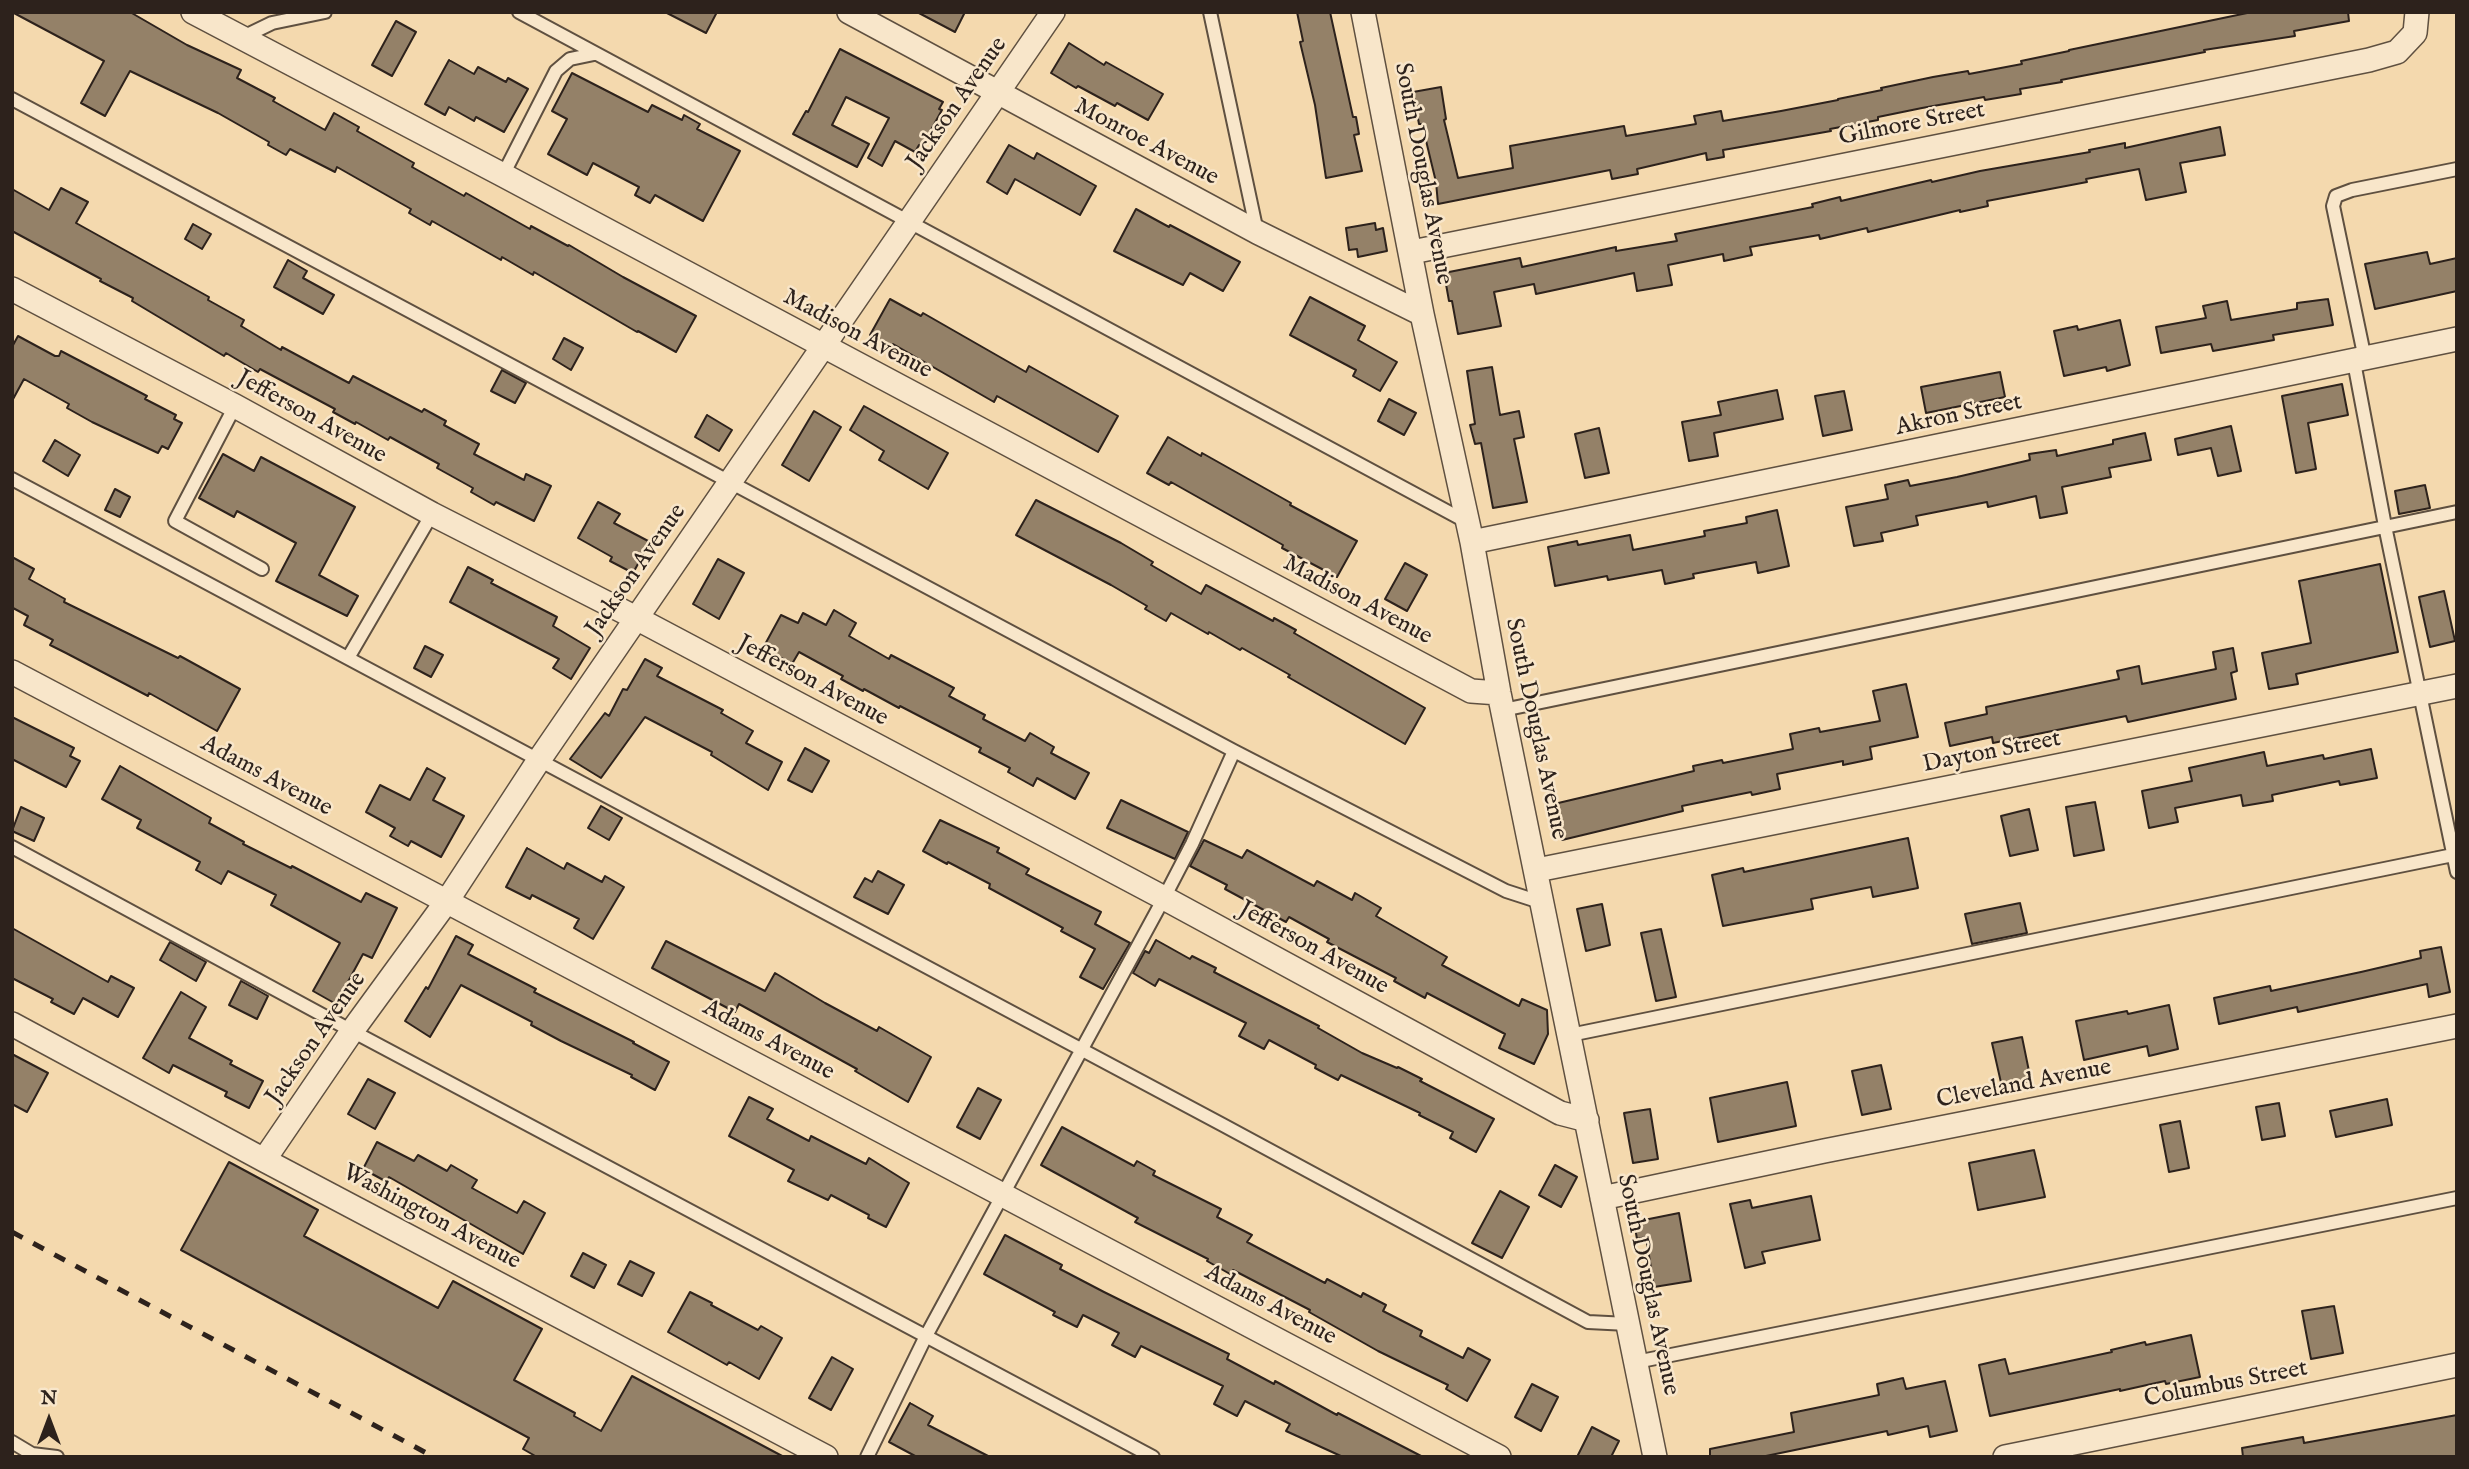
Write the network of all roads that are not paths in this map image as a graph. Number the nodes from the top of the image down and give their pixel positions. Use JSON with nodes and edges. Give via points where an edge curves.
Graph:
{"nodes":[{"id":1,"x":192,"y":12,"type":"edge"},
{"id":2,"x":325,"y":12,"type":"edge"},
{"id":3,"x":519,"y":12,"type":"edge"},
{"id":4,"x":849,"y":12,"type":"edge"},
{"id":5,"x":1053,"y":12,"type":"edge"},
{"id":6,"x":1210,"y":12,"type":"edge"},
{"id":7,"x":1363,"y":12,"type":"edge"},
{"id":8,"x":2416,"y":23,"type":"edge"},
{"id":9,"x":240,"y":38,"type":"junction"},
{"id":10,"x":594,"y":54,"type":"junction"},
{"id":11,"x":998,"y":94,"type":"junction"},
{"id":12,"x":12,"y":99,"type":"edge"},
{"id":13,"x":2457,"y":169,"type":"edge"},
{"id":14,"x":503,"y":175,"type":"junction"},
{"id":15,"x":908,"y":220,"type":"junction"},
{"id":16,"x":1257,"y":232,"type":"junction"},
{"id":17,"x":1412,"y":252,"type":"junction"},
{"id":18,"x":12,"y":289,"type":"edge"},
{"id":19,"x":1422,"y":314,"type":"junction"},
{"id":20,"x":2457,"y":340,"type":"edge"},
{"id":21,"x":823,"y":347,"type":"junction"},
{"id":22,"x":2360,"y":361,"type":"junction"},
{"id":23,"x":236,"y":406,"type":"junction"},
{"id":24,"x":12,"y":479,"type":"edge"},
{"id":25,"x":731,"y":482,"type":"junction"},
{"id":26,"x":2457,"y":512,"type":"edge"},
{"id":27,"x":432,"y":514,"type":"junction"},
{"id":28,"x":2385,"y":526,"type":"junction"},
{"id":29,"x":1470,"y":532,"type":"junction"},
{"id":30,"x":262,"y":569,"type":"dead end"},
{"id":31,"x":636,"y":618,"type":"junction"},
{"id":32,"x":348,"y":658,"type":"junction"},
{"id":33,"x":12,"y":672,"type":"edge"},
{"id":34,"x":2457,"y":686,"type":"edge"},
{"id":35,"x":2420,"y":694,"type":"junction"},
{"id":36,"x":1501,"y":701,"type":"junction"},
{"id":37,"x":1234,"y":751,"type":"junction"},
{"id":38,"x":539,"y":760,"type":"junction"},
{"id":39,"x":12,"y":847,"type":"edge"},
{"id":40,"x":2454,"y":855,"type":"junction"},
{"id":41,"x":1537,"y":870,"type":"junction"},
{"id":42,"x":2457,"y":872,"type":"edge"},
{"id":43,"x":1164,"y":898,"type":"junction"},
{"id":44,"x":447,"y":901,"type":"junction"},
{"id":45,"x":1544,"y":903,"type":"junction"},
{"id":46,"x":12,"y":1024,"type":"edge"},
{"id":47,"x":2457,"y":1026,"type":"edge"},
{"id":48,"x":352,"y":1031,"type":"junction"},
{"id":49,"x":1570,"y":1034,"type":"junction"},
{"id":50,"x":1081,"y":1049,"type":"junction"},
{"id":51,"x":1587,"y":1120,"type":"junction"},
{"id":52,"x":264,"y":1160,"type":"junction"},
{"id":53,"x":1004,"y":1195,"type":"junction"},
{"id":54,"x":1602,"y":1198,"type":"junction"},
{"id":55,"x":2457,"y":1198,"type":"edge"},
{"id":56,"x":1629,"y":1324,"type":"junction"},
{"id":57,"x":926,"y":1336,"type":"junction"},
{"id":58,"x":1636,"y":1362,"type":"junction"},
{"id":59,"x":2457,"y":1365,"type":"edge"},
{"id":60,"x":12,"y":1442,"type":"edge"},
{"id":61,"x":57,"y":1457,"type":"edge"},
{"id":62,"x":825,"y":1457,"type":"edge"},
{"id":63,"x":867,"y":1457,"type":"edge"},
{"id":64,"x":1153,"y":1457,"type":"edge"},
{"id":65,"x":1499,"y":1457,"type":"edge"},
{"id":66,"x":1655,"y":1457,"type":"edge"},
{"id":67,"x":2005,"y":1457,"type":"edge"}],
"edges":[{"from":1,"to":9,"type":"street","name":"Madison Avenue"},
{"from":2,"to":9,"type":"lane","via":[[272,23]]},
{"from":3,"to":10,"type":"lane"},
{"from":4,"to":11,"type":"street","name":"Monroe Avenue"},
{"from":5,"to":11,"type":"street","name":"Jackson Avenue"},
{"from":6,"to":16,"type":"lane"},
{"from":7,"to":17,"type":"street","name":"South Douglas Avenue"},
{"from":8,"to":17,"type":"street","name":"Gilmore Street","via":[[2397,52],[2369,60]]},
{"from":9,"to":14,"type":"street","name":"Madison Avenue"},
{"from":10,"to":14,"type":"lane","via":[[570,59],[556,71]]},
{"from":10,"to":15,"type":"lane"},
{"from":11,"to":15,"type":"street","name":"Jackson Avenue"},
{"from":11,"to":16,"type":"street","name":"Monroe Avenue"},
{"from":12,"to":25,"type":"lane"},
{"from":13,"to":22,"type":"lane","via":[[2336,196],[2333,206]]},
{"from":14,"to":21,"type":"street","name":"Madison Avenue"},
{"from":15,"to":21,"type":"street","name":"Jackson Avenue"},
{"from":15,"to":29,"type":"lane"},
{"from":16,"to":19,"type":"street","name":"Monroe Avenue"},
{"from":17,"to":19,"type":"street","name":"South Douglas Avenue"},
{"from":18,"to":23,"type":"street","name":"Jefferson Avenue"},
{"from":19,"to":29,"type":"street","name":"South Douglas Avenue"},
{"from":20,"to":22,"type":"street","name":"Akron Street"},
{"from":21,"to":25,"type":"street","name":"Jackson Avenue"},
{"from":21,"to":36,"type":"street","name":"Madison Avenue","via":[[1471,691]]},
{"from":22,"to":28,"type":"lane"},
{"from":22,"to":29,"type":"street","name":"Akron Street"},
{"from":23,"to":27,"type":"street","name":"Jefferson Avenue"},
{"from":23,"to":30,"type":"lane","via":[[174,521]]},
{"from":24,"to":32,"type":"lane"},
{"from":25,"to":31,"type":"street","name":"Jackson Avenue"},
{"from":25,"to":37,"type":"lane"},
{"from":26,"to":28,"type":"lane"},
{"from":27,"to":31,"type":"street","name":"Jefferson Avenue"},
{"from":27,"to":32,"type":"lane"},
{"from":28,"to":35,"type":"lane"},
{"from":28,"to":36,"type":"lane"},
{"from":29,"to":36,"type":"street","name":"South Douglas Avenue"},
{"from":31,"to":38,"type":"street","name":"Jackson Avenue"},
{"from":31,"to":43,"type":"street","name":"Jefferson Avenue"},
{"from":32,"to":38,"type":"lane"},
{"from":33,"to":44,"type":"street","name":"Adams Avenue"},
{"from":34,"to":35,"type":"street","name":"Dayton Street"},
{"from":35,"to":40,"type":"lane"},
{"from":35,"to":41,"type":"street","name":"Dayton Street"},
{"from":36,"to":41,"type":"street","name":"South Douglas Avenue"},
{"from":37,"to":43,"type":"lane"},
{"from":37,"to":45,"type":"lane","via":[[1506,891]]},
{"from":38,"to":44,"type":"street","name":"Jackson Avenue"},
{"from":38,"to":50,"type":"lane"},
{"from":39,"to":48,"type":"lane"},
{"from":40,"to":42,"type":"lane"},
{"from":40,"to":49,"type":"lane"},
{"from":41,"to":45,"type":"street","name":"South Douglas Avenue"},
{"from":43,"to":50,"type":"lane"},
{"from":43,"to":51,"type":"street","name":"Jefferson Avenue","via":[[1560,1113]]},
{"from":44,"to":48,"type":"street","name":"Jackson Avenue"},
{"from":44,"to":53,"type":"street","name":"Adams Avenue"},
{"from":45,"to":49,"type":"street","name":"South Douglas Avenue"},
{"from":46,"to":52,"type":"street","name":"Washington Avenue"},
{"from":47,"to":54,"type":"street","name":"Cleveland Avenue"},
{"from":48,"to":52,"type":"street","name":"Jackson Avenue"},
{"from":48,"to":57,"type":"lane"},
{"from":49,"to":51,"type":"street","name":"South Douglas Avenue"},
{"from":50,"to":53,"type":"lane"},
{"from":50,"to":56,"type":"lane","via":[[1588,1322]]},
{"from":51,"to":54,"type":"street","name":"South Douglas Avenue"},
{"from":52,"to":62,"type":"street","name":"Washington Avenue"},
{"from":53,"to":57,"type":"lane"},
{"from":53,"to":65,"type":"street","name":"Adams Avenue"},
{"from":54,"to":56,"type":"street","name":"South Douglas Avenue"},
{"from":55,"to":58,"type":"lane"},
{"from":56,"to":58,"type":"street","name":"South Douglas Avenue"},
{"from":57,"to":63,"type":"lane"},
{"from":57,"to":64,"type":"lane"},
{"from":58,"to":66,"type":"street","name":"South Douglas Avenue"},
{"from":59,"to":67,"type":"street","name":"Columbus Street"},
{"from":60,"to":61,"type":"lane","via":[[32,1454]]}]}
